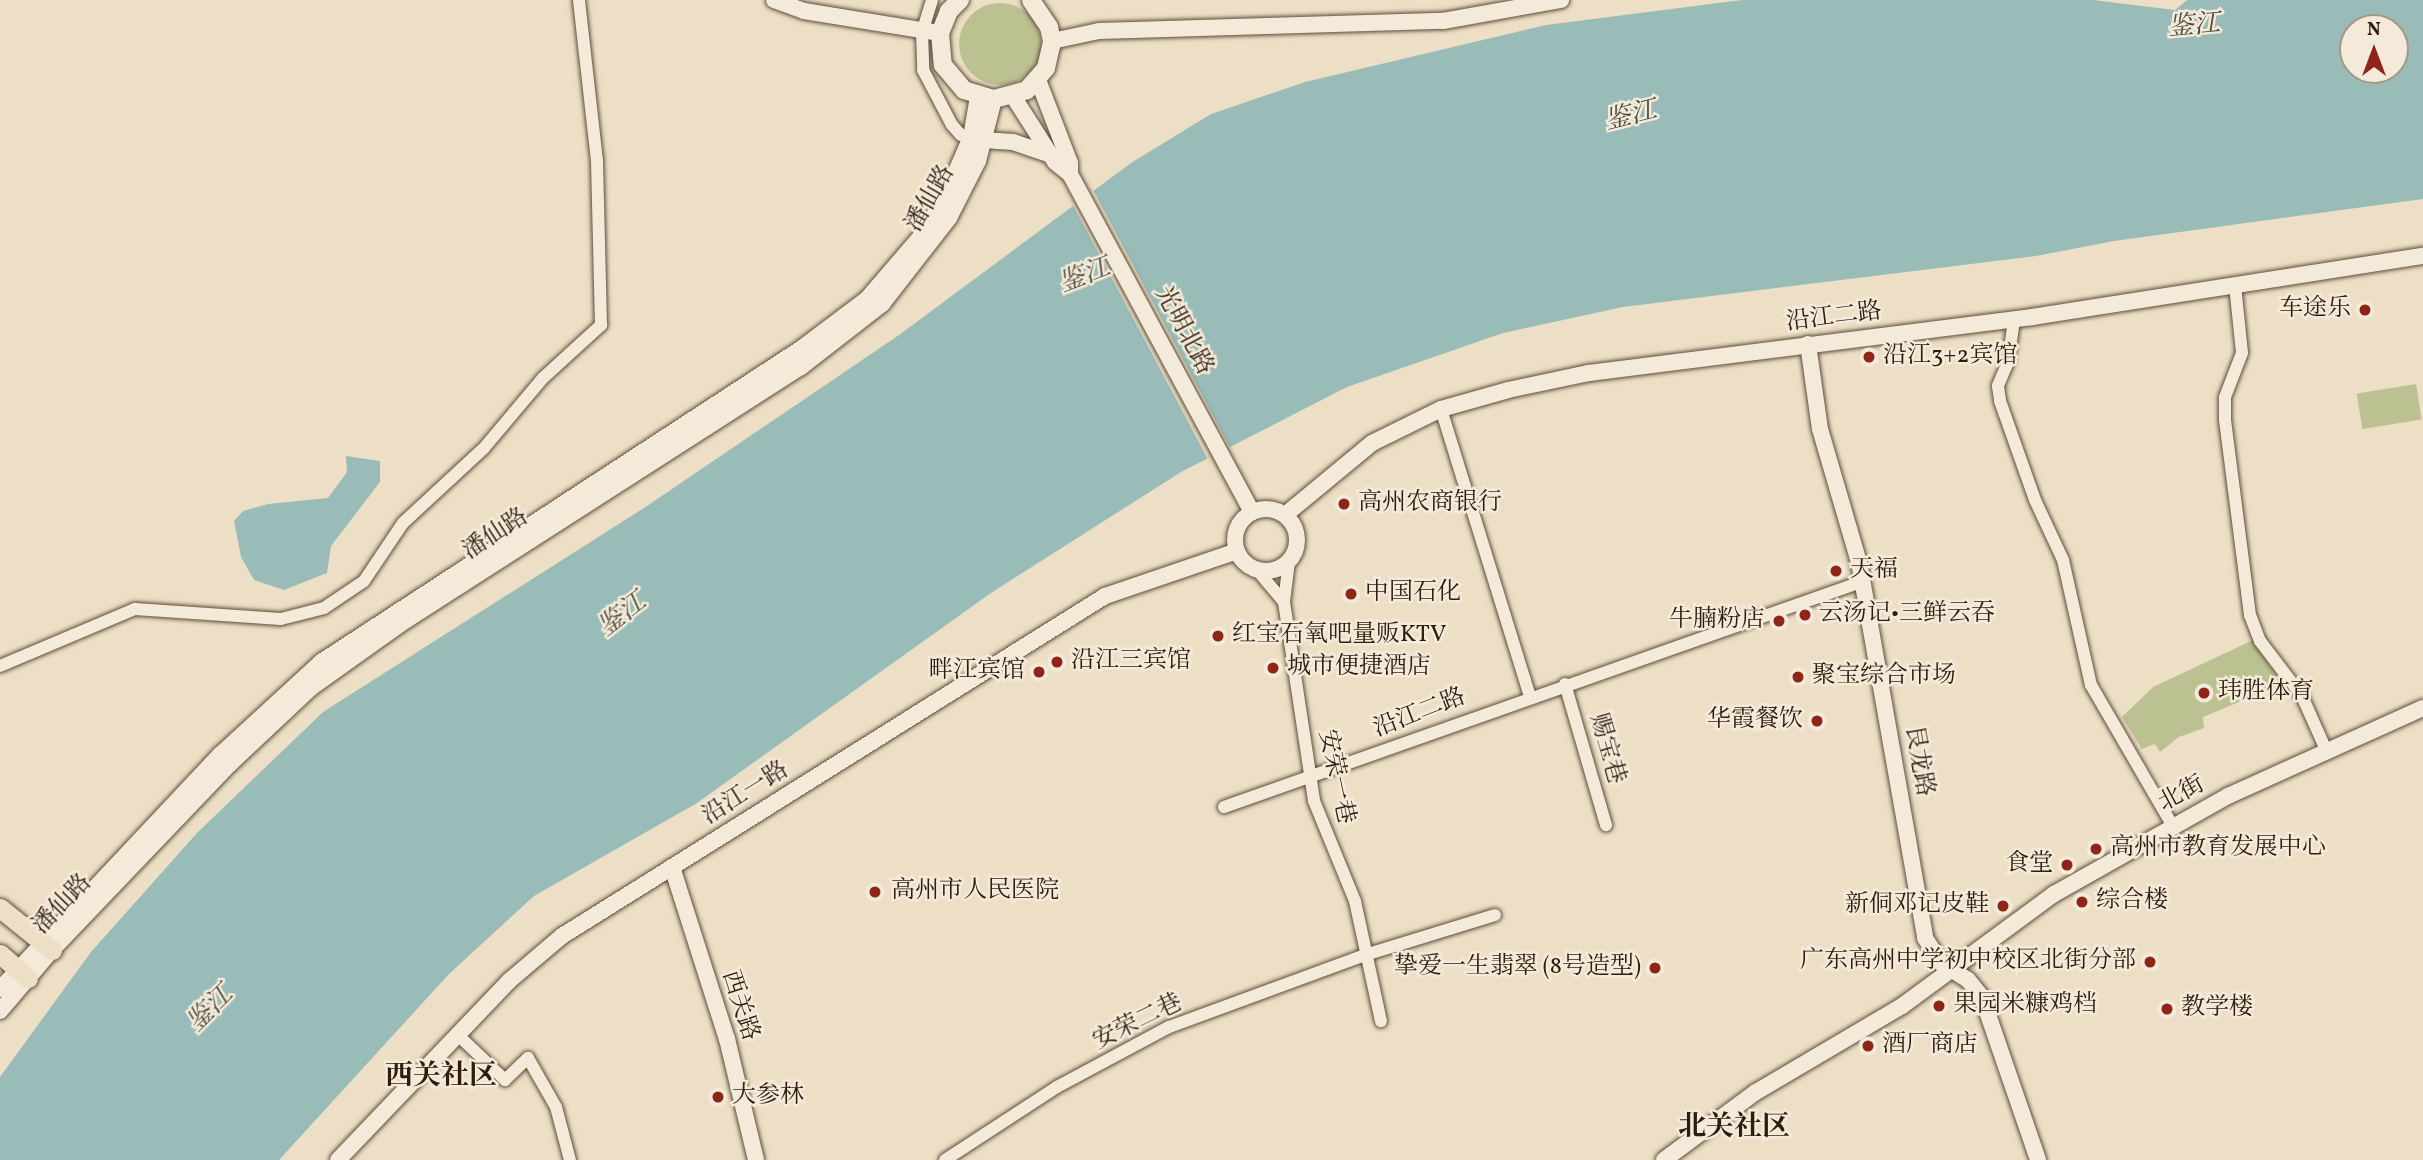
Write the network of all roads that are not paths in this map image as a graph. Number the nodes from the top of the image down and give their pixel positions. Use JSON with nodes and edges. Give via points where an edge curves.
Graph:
{"nodes":[{"id":1,"x":579,"y":0,"type":"edge"},
{"id":2,"x":774,"y":0,"type":"edge"},
{"id":3,"x":932,"y":0,"type":"edge"},
{"id":4,"x":1031,"y":0,"type":"edge"},
{"id":5,"x":1561,"y":0,"type":"edge"},
{"id":6,"x":953,"y":4,"type":"edge"},
{"id":7,"x":931,"y":33,"type":"junction"},
{"id":8,"x":1052,"y":41,"type":"junction"},
{"id":9,"x":1038,"y":80,"type":"junction"},
{"id":10,"x":1013,"y":96,"type":"junction"},
{"id":11,"x":986,"y":98,"type":"junction"},
{"id":12,"x":978,"y":139,"type":"junction"},
{"id":13,"x":1050,"y":155,"type":"junction"},
{"id":14,"x":1070,"y":174,"type":"junction"},
{"id":15,"x":2423,"y":256,"type":"edge"},
{"id":16,"x":2235,"y":285,"type":"junction"},
{"id":17,"x":2014,"y":320,"type":"junction"},
{"id":18,"x":1808,"y":344,"type":"junction"},
{"id":19,"x":1441,"y":409,"type":"junction"},
{"id":20,"x":1252,"y":512,"type":"junction"},
{"id":21,"x":1285,"y":516,"type":"junction"},
{"id":22,"x":1237,"y":551,"type":"junction"},
{"id":23,"x":1289,"y":561,"type":"junction"},
{"id":24,"x":1257,"y":570,"type":"junction"},
{"id":25,"x":1861,"y":582,"type":"junction"},
{"id":26,"x":1284,"y":602,"type":"junction"},
{"id":27,"x":0,"y":666,"type":"edge"},
{"id":28,"x":1565,"y":684,"type":"junction"},
{"id":29,"x":1530,"y":697,"type":"junction"},
{"id":30,"x":2423,"y":708,"type":"edge"},
{"id":31,"x":2326,"y":750,"type":"junction"},
{"id":32,"x":1311,"y":779,"type":"junction"},
{"id":33,"x":1224,"y":807,"type":"dead end"},
{"id":34,"x":1606,"y":825,"type":"dead end"},
{"id":35,"x":2172,"y":825,"type":"junction"},
{"id":36,"x":672,"y":867,"type":"junction"},
{"id":37,"x":0,"y":908,"type":"edge"},
{"id":38,"x":1495,"y":915,"type":"dead end"},
{"id":39,"x":46,"y":946,"type":"junction"},
{"id":40,"x":0,"y":954,"type":"edge"},
{"id":41,"x":1365,"y":956,"type":"junction"},
{"id":42,"x":1948,"y":968,"type":"junction"},
{"id":43,"x":22,"y":973,"type":"junction"},
{"id":44,"x":0,"y":989,"type":"edge"},
{"id":45,"x":0,"y":1011,"type":"edge"},
{"id":46,"x":1381,"y":1021,"type":"dead end"},
{"id":47,"x":458,"y":1037,"type":"junction"},
{"id":48,"x":338,"y":1160,"type":"edge"},
{"id":49,"x":570,"y":1160,"type":"edge"},
{"id":50,"x":755,"y":1160,"type":"edge"},
{"id":51,"x":946,"y":1160,"type":"edge"},
{"id":52,"x":1664,"y":1160,"type":"edge"},
{"id":53,"x":2038,"y":1160,"type":"edge"}],
"edges":[{"from":1,"to":27,"type":"street","via":[[597,162],[601,325],[543,378],[484,448],[403,523],[364,581],[324,608],[281,619],[135,609]]},
{"from":2,"to":7,"type":"street","via":[[804,11]]},
{"from":3,"to":7,"type":"street"},
{"from":4,"to":8,"type":"main road","via":[[1043,14]]},
{"from":5,"to":8,"type":"street","via":[[1443,21],[1099,31]]},
{"from":6,"to":7,"type":"main road"},
{"from":7,"to":11,"type":"main road","via":[[952,79]]},
{"from":7,"to":12,"type":"street","via":[[921,54],[929,86],[952,125]]},
{"from":8,"to":9,"type":"main road"},
{"from":9,"to":10,"type":"main road"},
{"from":9,"to":14,"type":"street","name":"光明北路","via":[[1070,163]]},
{"from":10,"to":11,"type":"main road"},
{"from":10,"to":13,"type":"street","name":"光明北路"},
{"from":11,"to":12,"type":"street","name":"潘仙路"},
{"from":12,"to":13,"type":"street","via":[[1013,142]]},
{"from":12,"to":39,"type":"street","name":"潘仙路","via":[[968,182],[927,252],[864,320],[801,367],[405,621],[312,687]]},
{"from":13,"to":14,"type":"street","name":"光明北路"},
{"from":14,"to":20,"type":"street","name":"光明北路"},
{"from":15,"to":16,"type":"street","name":"沿江二路"},
{"from":16,"to":17,"type":"street","name":"沿江二路"},
{"from":16,"to":31,"type":"street","via":[[2242,353],[2228,387],[2225,413],[2250,615],[2260,641],[2302,696]]},
{"from":17,"to":18,"type":"street","name":"沿江二路"},
{"from":17,"to":35,"type":"street","via":[[2005,372],[1998,386],[2000,401],[2035,500],[2063,560],[2091,684]]},
{"from":18,"to":19,"type":"street","name":"沿江二路","via":[[1589,373]]},
{"from":18,"to":25,"type":"street","name":"艮龙路","via":[[1820,429]]},
{"from":19,"to":21,"type":"street","name":"沿江二路","via":[[1372,443]]},
{"from":19,"to":29,"type":"street"},
{"from":20,"to":21,"type":"street","via":[[1269,509]]},
{"from":20,"to":22,"type":"street","via":[[1236,533]]},
{"from":21,"to":23,"type":"street","via":[[1297,542]]},
{"from":22,"to":24,"type":"street"},
{"from":22,"to":36,"type":"street","name":"沿江一路","via":[[1105,596]]},
{"from":23,"to":24,"type":"street","via":[[1275,570]]},
{"from":23,"to":26,"type":"street","name":"安荣一巷"},
{"from":24,"to":26,"type":"street"},
{"from":25,"to":28,"type":"street","name":"沿江二路"},
{"from":25,"to":42,"type":"street","name":"艮龙路","via":[[1923,929],[1937,958]]},
{"from":26,"to":32,"type":"street","name":"安荣一巷"},
{"from":28,"to":29,"type":"street","name":"沿江二路"},
{"from":28,"to":34,"type":"street","name":"赐宝巷"},
{"from":29,"to":32,"type":"street","name":"沿江二路"},
{"from":30,"to":31,"type":"street","name":"北街"},
{"from":31,"to":35,"type":"street","name":"北街"},
{"from":32,"to":33,"type":"street","name":"沿江二路"},
{"from":32,"to":41,"type":"street","name":"安荣一巷","via":[[1321,824],[1355,901]]},
{"from":35,"to":42,"type":"street","name":"北街","via":[[2032,908]]},
{"from":36,"to":47,"type":"street","name":"沿江一路","via":[[530,961]]},
{"from":36,"to":50,"type":"street","name":"西关路","via":[[726,1039]]},
{"from":37,"to":39,"type":"main road"},
{"from":38,"to":41,"type":"street"},
{"from":39,"to":43,"type":"street","name":"潘仙路"},
{"from":40,"to":43,"type":"main road"},
{"from":41,"to":46,"type":"street","name":"安荣一巷"},
{"from":41,"to":51,"type":"street","name":"安荣二巷","via":[[1169,1027],[1057,1087]]},
{"from":42,"to":52,"type":"street","name":"北街","via":[[1891,1013],[1748,1098]]},
{"from":42,"to":53,"type":"street","name":"艮龙路","via":[[1968,980],[1987,1006]]},
{"from":43,"to":44,"type":"street","name":"潘仙路"},
{"from":43,"to":45,"type":"street","name":"潘仙路"},
{"from":47,"to":48,"type":"street","name":"沿江一路"},
{"from":47,"to":49,"type":"street","via":[[505,1080],[528,1058],[556,1107]]}]}
